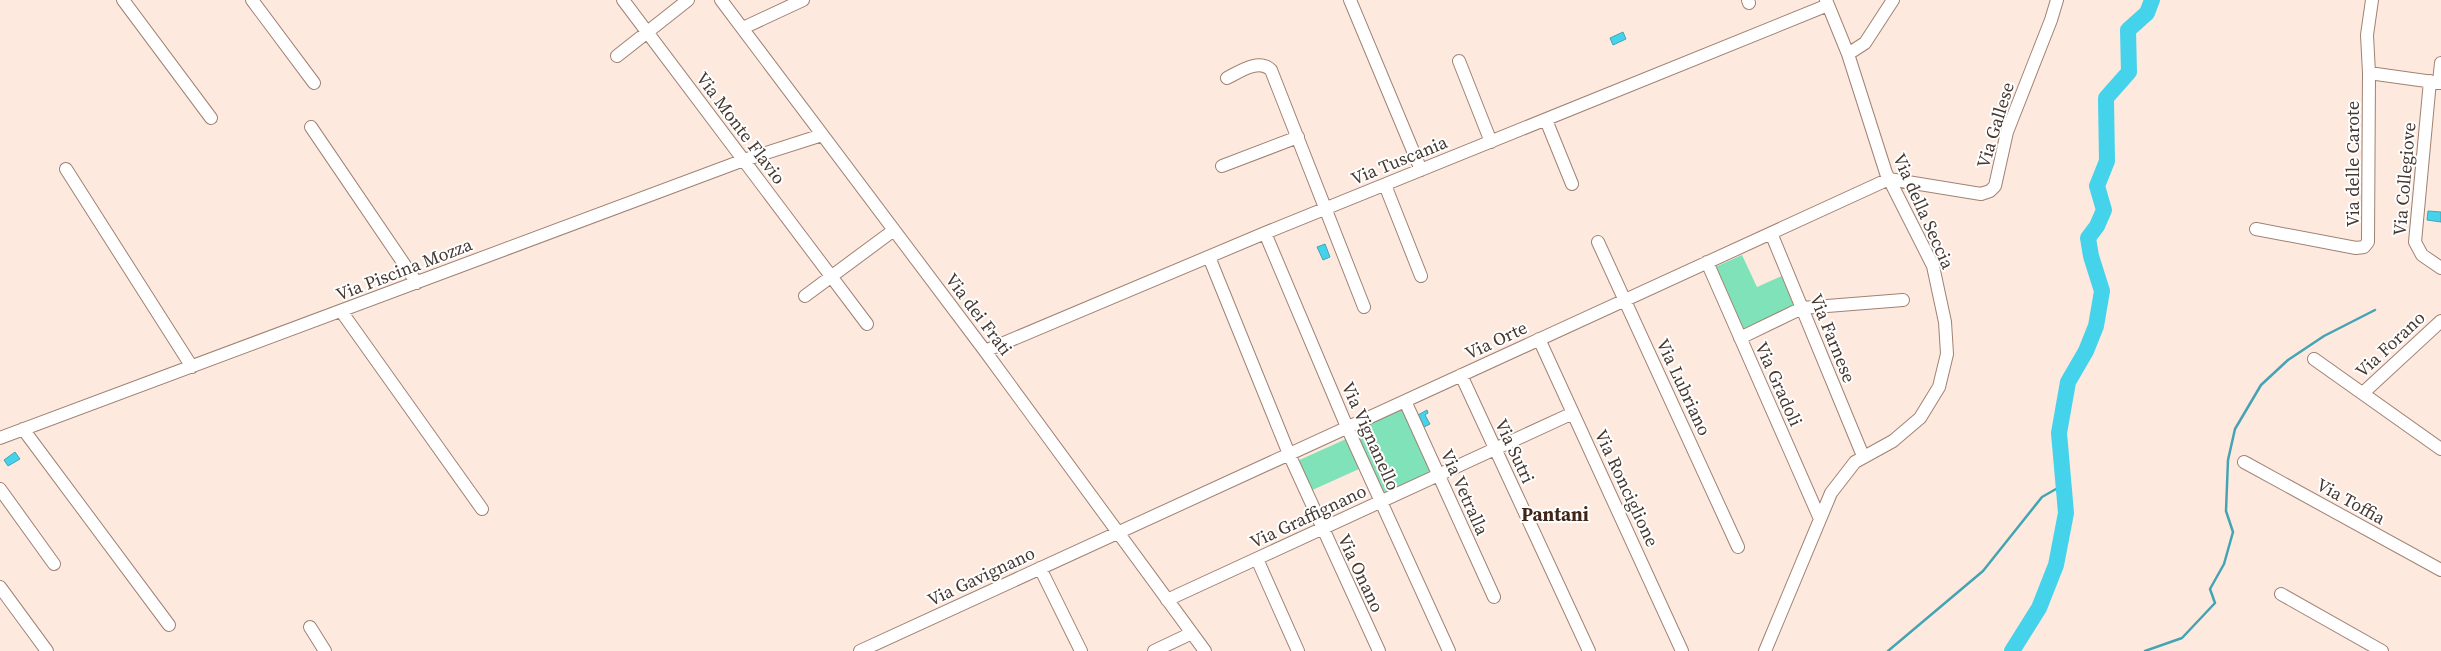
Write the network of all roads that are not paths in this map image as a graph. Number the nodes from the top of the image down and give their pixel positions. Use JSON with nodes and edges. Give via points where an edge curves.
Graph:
{"nodes":[{"id":1,"x":123,"y":0,"type":"edge"},
{"id":2,"x":252,"y":0,"type":"edge"},
{"id":3,"x":623,"y":0,"type":"edge"},
{"id":4,"x":688,"y":0,"type":"edge"},
{"id":5,"x":721,"y":0,"type":"edge"},
{"id":6,"x":803,"y":0,"type":"edge"},
{"id":7,"x":1350,"y":0,"type":"edge"},
{"id":8,"x":1893,"y":0,"type":"edge"},
{"id":9,"x":2056,"y":0,"type":"edge"},
{"id":10,"x":2372,"y":0,"type":"edge"},
{"id":11,"x":1827,"y":3,"type":"edge"},
{"id":12,"x":743,"y":28,"type":"junction"},
{"id":13,"x":647,"y":32,"type":"junction"},
{"id":14,"x":1848,"y":54,"type":"junction"},
{"id":15,"x":617,"y":56,"type":"dead end"},
{"id":16,"x":1459,"y":61,"type":"dead end"},
{"id":17,"x":2441,"y":63,"type":"edge"},
{"id":18,"x":2369,"y":73,"type":"junction"},
{"id":19,"x":1227,"y":78,"type":"dead end"},
{"id":20,"x":2437,"y":82,"type":"edge"},
{"id":21,"x":314,"y":83,"type":"dead end"},
{"id":22,"x":211,"y":118,"type":"dead end"},
{"id":23,"x":1546,"y":120,"type":"junction"},
{"id":24,"x":311,"y":127,"type":"dead end"},
{"id":25,"x":822,"y":135,"type":"junction"},
{"id":26,"x":1298,"y":137,"type":"junction"},
{"id":27,"x":1491,"y":142,"type":"junction"},
{"id":28,"x":744,"y":160,"type":"junction"},
{"id":29,"x":1222,"y":166,"type":"dead end"},
{"id":30,"x":66,"y":169,"type":"dead end"},
{"id":31,"x":1421,"y":170,"type":"junction"},
{"id":32,"x":1889,"y":179,"type":"junction"},
{"id":33,"x":1572,"y":184,"type":"dead end"},
{"id":34,"x":1385,"y":185,"type":"junction"},
{"id":35,"x":1326,"y":209,"type":"junction"},
{"id":36,"x":2256,"y":229,"type":"dead end"},
{"id":37,"x":894,"y":230,"type":"junction"},
{"id":38,"x":1265,"y":233,"type":"junction"},
{"id":39,"x":1771,"y":233,"type":"junction"},
{"id":40,"x":1598,"y":242,"type":"dead end"},
{"id":41,"x":1209,"y":257,"type":"junction"},
{"id":42,"x":1707,"y":262,"type":"junction"},
{"id":43,"x":2441,"y":268,"type":"edge"},
{"id":44,"x":832,"y":276,"type":"junction"},
{"id":45,"x":1421,"y":276,"type":"dead end"},
{"id":46,"x":417,"y":282,"type":"junction"},
{"id":47,"x":805,"y":296,"type":"dead end"},
{"id":48,"x":1625,"y":300,"type":"junction"},
{"id":49,"x":1903,"y":300,"type":"dead end"},
{"id":50,"x":1364,"y":307,"type":"dead end"},
{"id":51,"x":1802,"y":308,"type":"junction"},
{"id":52,"x":341,"y":311,"type":"junction"},
{"id":53,"x":2441,"y":321,"type":"edge"},
{"id":54,"x":867,"y":324,"type":"dead end"},
{"id":55,"x":1740,"y":338,"type":"junction"},
{"id":56,"x":1539,"y":339,"type":"junction"},
{"id":57,"x":985,"y":351,"type":"junction"},
{"id":58,"x":2314,"y":359,"type":"dead end"},
{"id":59,"x":192,"y":367,"type":"junction"},
{"id":60,"x":1461,"y":375,"type":"junction"},
{"id":61,"x":2363,"y":393,"type":"junction"},
{"id":62,"x":1405,"y":401,"type":"junction"},
{"id":63,"x":1573,"y":413,"type":"junction"},
{"id":64,"x":1347,"y":427,"type":"junction"},
{"id":65,"x":23,"y":429,"type":"junction"},
{"id":66,"x":0,"y":438,"type":"edge"},
{"id":67,"x":1495,"y":449,"type":"junction"},
{"id":68,"x":2441,"y":449,"type":"edge"},
{"id":69,"x":1288,"y":454,"type":"junction"},
{"id":70,"x":1863,"y":456,"type":"junction"},
{"id":71,"x":2244,"y":462,"type":"dead end"},
{"id":72,"x":1438,"y":475,"type":"junction"},
{"id":73,"x":0,"y":489,"type":"edge"},
{"id":74,"x":1381,"y":502,"type":"junction"},
{"id":75,"x":482,"y":509,"type":"dead end"},
{"id":76,"x":1820,"y":519,"type":"junction"},
{"id":77,"x":1322,"y":529,"type":"junction"},
{"id":78,"x":1117,"y":533,"type":"junction"},
{"id":79,"x":1738,"y":547,"type":"dead end"},
{"id":80,"x":1257,"y":559,"type":"junction"},
{"id":81,"x":54,"y":564,"type":"dead end"},
{"id":82,"x":1040,"y":568,"type":"junction"},
{"id":83,"x":2441,"y":570,"type":"edge"},
{"id":84,"x":0,"y":587,"type":"edge"},
{"id":85,"x":2281,"y":594,"type":"dead end"},
{"id":86,"x":1494,"y":597,"type":"dead end"},
{"id":87,"x":1167,"y":600,"type":"junction"},
{"id":88,"x":169,"y":626,"type":"dead end"},
{"id":89,"x":310,"y":627,"type":"dead end"},
{"id":90,"x":1192,"y":633,"type":"junction"},
{"id":91,"x":882,"y":646,"type":"edge"},
{"id":92,"x":47,"y":651,"type":"edge"},
{"id":93,"x":325,"y":651,"type":"edge"},
{"id":94,"x":860,"y":651,"type":"edge"},
{"id":95,"x":1080,"y":651,"type":"edge"},
{"id":96,"x":1154,"y":651,"type":"edge"},
{"id":97,"x":1205,"y":651,"type":"edge"},
{"id":98,"x":1298,"y":651,"type":"edge"},
{"id":99,"x":1379,"y":651,"type":"edge"},
{"id":100,"x":1449,"y":651,"type":"edge"},
{"id":101,"x":1589,"y":651,"type":"edge"},
{"id":102,"x":1682,"y":651,"type":"edge"},
{"id":103,"x":1765,"y":651,"type":"edge"},
{"id":104,"x":2382,"y":651,"type":"edge"}],
"edges":[{"from":1,"to":22,"type":"street"},
{"from":2,"to":21,"type":"street"},
{"from":3,"to":13,"type":"street","name":"Via Monte Flavio"},
{"from":4,"to":13,"type":"street"},
{"from":5,"to":12,"type":"street","name":"Via dei Frati"},
{"from":6,"to":12,"type":"street"},
{"from":7,"to":31,"type":"street"},
{"from":8,"to":14,"type":"street","via":[[1865,43]]},
{"from":9,"to":32,"type":"street","name":"Via Gallese","via":[[2009,127],[1992,189],[1981,194]]},
{"from":10,"to":18,"type":"street","name":"Via delle Carote","via":[[2367,35]]},
{"from":11,"to":14,"type":"street","name":"Via della Seccia"},
{"from":11,"to":23,"type":"street","name":"Via Tuscania"},
{"from":12,"to":25,"type":"street","name":"Via dei Frati"},
{"from":13,"to":15,"type":"street"},
{"from":13,"to":28,"type":"street","name":"Via Monte Flavio"},
{"from":14,"to":32,"type":"street","name":"Via della Seccia"},
{"from":16,"to":27,"type":"street"},
{"from":17,"to":20,"type":"street","name":"Via Collegiove"},
{"from":18,"to":20,"type":"street"},
{"from":18,"to":36,"type":"street","name":"Via delle Carote","via":[[2367,205],[2370,236],[2367,244],[2356,248]]},
{"from":19,"to":26,"type":"street","via":[[1257,65],[1270,68]]},
{"from":20,"to":43,"type":"street","name":"Via Collegiove","via":[[2415,242],[2422,255]]},
{"from":23,"to":27,"type":"street","name":"Via Tuscania"},
{"from":23,"to":33,"type":"street"},
{"from":24,"to":46,"type":"street"},
{"from":25,"to":28,"type":"street","name":"Via Piscina Mozza"},
{"from":25,"to":37,"type":"street","name":"Via dei Frati"},
{"from":26,"to":29,"type":"street"},
{"from":26,"to":35,"type":"street"},
{"from":27,"to":31,"type":"street","name":"Via Tuscania"},
{"from":28,"to":44,"type":"street","name":"Via Monte Flavio"},
{"from":28,"to":46,"type":"street","name":"Via Piscina Mozza"},
{"from":30,"to":59,"type":"street"},
{"from":31,"to":34,"type":"street","name":"Via Tuscania"},
{"from":32,"to":39,"type":"street","name":"Via Orte"},
{"from":32,"to":70,"type":"street","name":"Via della Seccia","via":[[1933,266],[1945,322],[1947,354],[1938,387],[1920,418],[1893,441]]},
{"from":34,"to":35,"type":"street","name":"Via Tuscania"},
{"from":34,"to":45,"type":"street"},
{"from":35,"to":38,"type":"street","name":"Via Tuscania"},
{"from":35,"to":50,"type":"street"},
{"from":37,"to":44,"type":"street"},
{"from":37,"to":57,"type":"street","name":"Via dei Frati"},
{"from":38,"to":41,"type":"street","name":"Via Tuscania"},
{"from":38,"to":64,"type":"street","name":"Via Vignanello"},
{"from":39,"to":42,"type":"street","name":"Via Orte"},
{"from":39,"to":51,"type":"street","name":"Via Farnese"},
{"from":40,"to":48,"type":"street","name":"Via Lubriano"},
{"from":41,"to":57,"type":"street","name":"Via Tuscania"},
{"from":41,"to":69,"type":"street","name":"Via Onano"},
{"from":42,"to":48,"type":"street","name":"Via Orte"},
{"from":42,"to":55,"type":"street","name":"Via Gradoli"},
{"from":44,"to":47,"type":"street"},
{"from":44,"to":54,"type":"street","name":"Via Monte Flavio"},
{"from":46,"to":52,"type":"street","name":"Via Piscina Mozza"},
{"from":48,"to":56,"type":"street","name":"Via Orte"},
{"from":48,"to":79,"type":"street","name":"Via Lubriano"},
{"from":49,"to":51,"type":"street"},
{"from":51,"to":55,"type":"street"},
{"from":51,"to":70,"type":"street","name":"Via Farnese"},
{"from":52,"to":59,"type":"street","name":"Via Piscina Mozza"},
{"from":52,"to":75,"type":"street"},
{"from":53,"to":61,"type":"street","name":"Via Forano"},
{"from":55,"to":76,"type":"street","name":"Via Gradoli"},
{"from":56,"to":60,"type":"street","name":"Via Orte"},
{"from":56,"to":63,"type":"street","name":"Via Ronciglione"},
{"from":57,"to":78,"type":"street","name":"Via dei Frati"},
{"from":58,"to":61,"type":"street"},
{"from":59,"to":65,"type":"street","name":"Via Piscina Mozza"},
{"from":60,"to":62,"type":"street","name":"Via Orte"},
{"from":60,"to":67,"type":"street","name":"Via Sutri"},
{"from":61,"to":68,"type":"street"},
{"from":62,"to":64,"type":"street","name":"Via Orte"},
{"from":62,"to":72,"type":"street","name":"Via Vetralla"},
{"from":63,"to":67,"type":"street","name":"Via Graffignano"},
{"from":63,"to":102,"type":"street","name":"Via Ronciglione"},
{"from":64,"to":69,"type":"street","name":"Via Orte"},
{"from":64,"to":74,"type":"street","name":"Via Vignanello"},
{"from":65,"to":66,"type":"street","name":"Via Piscina Mozza"},
{"from":65,"to":88,"type":"street"},
{"from":67,"to":72,"type":"street","name":"Via Graffignano"},
{"from":67,"to":101,"type":"street","name":"Via Sutri"},
{"from":69,"to":77,"type":"street","name":"Via Onano"},
{"from":69,"to":78,"type":"street","name":"Via Orte"},
{"from":70,"to":76,"type":"street","name":"Via della Seccia","via":[[1835,486]]},
{"from":71,"to":83,"type":"street","name":"Via Toffia"},
{"from":72,"to":74,"type":"street","name":"Via Graffignano"},
{"from":72,"to":86,"type":"street","name":"Via Vetralla"},
{"from":73,"to":81,"type":"street"},
{"from":74,"to":77,"type":"street","name":"Via Graffignano"},
{"from":74,"to":100,"type":"street","name":"Via Vignanello"},
{"from":76,"to":103,"type":"street","name":"Via della Seccia"},
{"from":77,"to":80,"type":"street","name":"Via Graffignano"},
{"from":77,"to":99,"type":"street","name":"Via Onano"},
{"from":78,"to":82,"type":"street","name":"Via Gavignano"},
{"from":78,"to":87,"type":"street","name":"Via dei Frati"},
{"from":80,"to":87,"type":"street","name":"Via Graffignano"},
{"from":80,"to":98,"type":"street"},
{"from":82,"to":91,"type":"street","name":"Via Gavignano"},
{"from":82,"to":95,"type":"street"},
{"from":84,"to":92,"type":"street"},
{"from":85,"to":104,"type":"street"},
{"from":87,"to":90,"type":"street","name":"Via dei Frati"},
{"from":89,"to":93,"type":"street"},
{"from":90,"to":96,"type":"street"},
{"from":90,"to":97,"type":"street","name":"Via dei Frati"},
{"from":91,"to":94,"type":"street","name":"Via Gavignano"}]}
